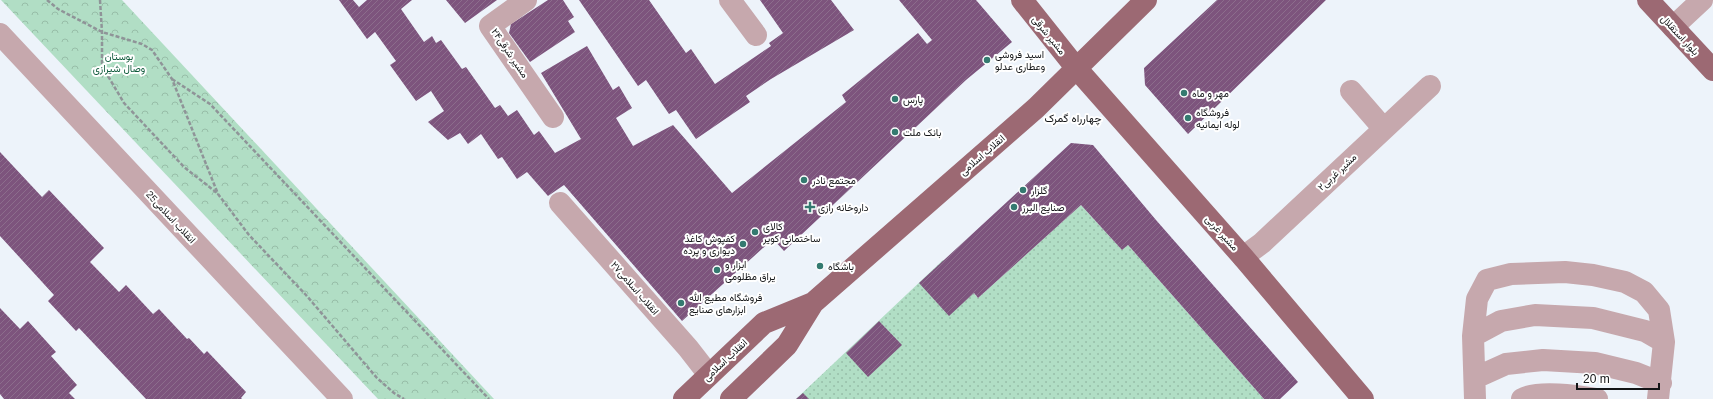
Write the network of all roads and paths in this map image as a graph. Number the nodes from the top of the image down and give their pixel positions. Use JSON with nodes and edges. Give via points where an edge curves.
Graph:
{"nodes":[{"id":1,"x":47,"y":0,"type":"edge"},
{"id":2,"x":100,"y":0,"type":"edge"},
{"id":3,"x":526,"y":0,"type":"edge"},
{"id":4,"x":730,"y":0,"type":"edge"},
{"id":5,"x":1022,"y":0,"type":"edge"},
{"id":6,"x":1146,"y":0,"type":"edge"},
{"id":7,"x":1648,"y":0,"type":"edge"},
{"id":8,"x":1702,"y":0,"type":"edge"},
{"id":9,"x":1673,"y":27,"type":"junction"},
{"id":10,"x":102,"y":32,"type":"junction"},
{"id":11,"x":0,"y":34,"type":"edge"},
{"id":12,"x":756,"y":35,"type":"dead end"},
{"id":13,"x":1078,"y":69,"type":"junction"},
{"id":14,"x":1713,"y":70,"type":"edge"},
{"id":15,"x":172,"y":79,"type":"junction"},
{"id":16,"x":1430,"y":86,"type":"dead end"},
{"id":17,"x":1351,"y":91,"type":"dead end"},
{"id":18,"x":553,"y":117,"type":"dead end"},
{"id":19,"x":1384,"y":129,"type":"junction"},
{"id":20,"x":218,"y":194,"type":"junction"},
{"id":21,"x":560,"y":203,"type":"dead end"},
{"id":22,"x":1243,"y":257,"type":"junction"},
{"id":23,"x":813,"y":303,"type":"junction"},
{"id":24,"x":1473,"y":336,"type":"junction"},
{"id":25,"x":1664,"y":342,"type":"junction"},
{"id":26,"x":709,"y":375,"type":"junction"},
{"id":27,"x":1474,"y":378,"type":"junction"},
{"id":28,"x":1659,"y":391,"type":"edge"},
{"id":29,"x":342,"y":399,"type":"edge"},
{"id":30,"x":404,"y":399,"type":"edge"},
{"id":31,"x":489,"y":399,"type":"edge"},
{"id":32,"x":684,"y":399,"type":"edge"},
{"id":33,"x":732,"y":399,"type":"edge"},
{"id":34,"x":1363,"y":399,"type":"edge"},
{"id":35,"x":1475,"y":399,"type":"edge"},
{"id":36,"x":1522,"y":399,"type":"edge"},
{"id":37,"x":1597,"y":399,"type":"edge"}],
"edges":[{"from":1,"to":10,"type":"path"},
{"from":2,"to":10,"type":"path"},
{"from":3,"to":18,"type":"street","name":"مشیر شرقی۲۴","via":[[490,26]]},
{"from":4,"to":12,"type":"street"},
{"from":5,"to":13,"type":"main road","name":"مشیر شرقی"},
{"from":6,"to":13,"type":"main road","name":"انقلاب اسلامی"},
{"from":7,"to":9,"type":"main road","name":"بلوار استقلال"},
{"from":8,"to":9,"type":"street"},
{"from":9,"to":14,"type":"main road","name":"بلوار استقلال"},
{"from":10,"to":15,"type":"path","via":[[142,44],[152,50]]},
{"from":10,"to":20,"type":"path","via":[[102,66],[124,103],[184,167]]},
{"from":11,"to":29,"type":"street","name":"25انقلاب اسلامی"},
{"from":13,"to":22,"type":"main road","name":"مشیر غربی"},
{"from":13,"to":23,"type":"main road","name":"انقلاب اسلامی"},
{"from":15,"to":20,"type":"path"},
{"from":15,"to":31,"type":"path","via":[[210,104]]},
{"from":16,"to":19,"type":"street","name":"۲مشیر غربی"},
{"from":17,"to":19,"type":"street"},
{"from":19,"to":22,"type":"street","name":"۲مشیر غربی","via":[[1262,243]]},
{"from":20,"to":30,"type":"path","via":[[249,235],[306,295],[377,378]]},
{"from":21,"to":26,"type":"street","name":"انقلاب اسلامی۲۷"},
{"from":22,"to":34,"type":"main road","name":"مشیر غربی"},
{"from":23,"to":26,"type":"main road","name":"انقلاب اسلامی","via":[[764,324]]},
{"from":23,"to":33,"type":"main road","name":"انقلاب اسلامی","via":[[787,345]]},
{"from":24,"to":25,"type":"street","via":[[1501,321],[1535,315],[1593,318],[1646,331]]},
{"from":24,"to":25,"type":"street","via":[[1477,299],[1488,280],[1511,274],[1565,272],[1625,282],[1644,292],[1659,310]]},
{"from":24,"to":27,"type":"street"},
{"from":25,"to":28,"type":"street"},
{"from":26,"to":32,"type":"main road","name":"انقلاب اسلامی"},
{"from":27,"to":28,"type":"street","via":[[1506,364],[1542,360],[1595,363],[1636,373]]},
{"from":27,"to":35,"type":"street"},
{"from":36,"to":37,"type":"street","via":[[1527,396],[1546,395]]}]}
